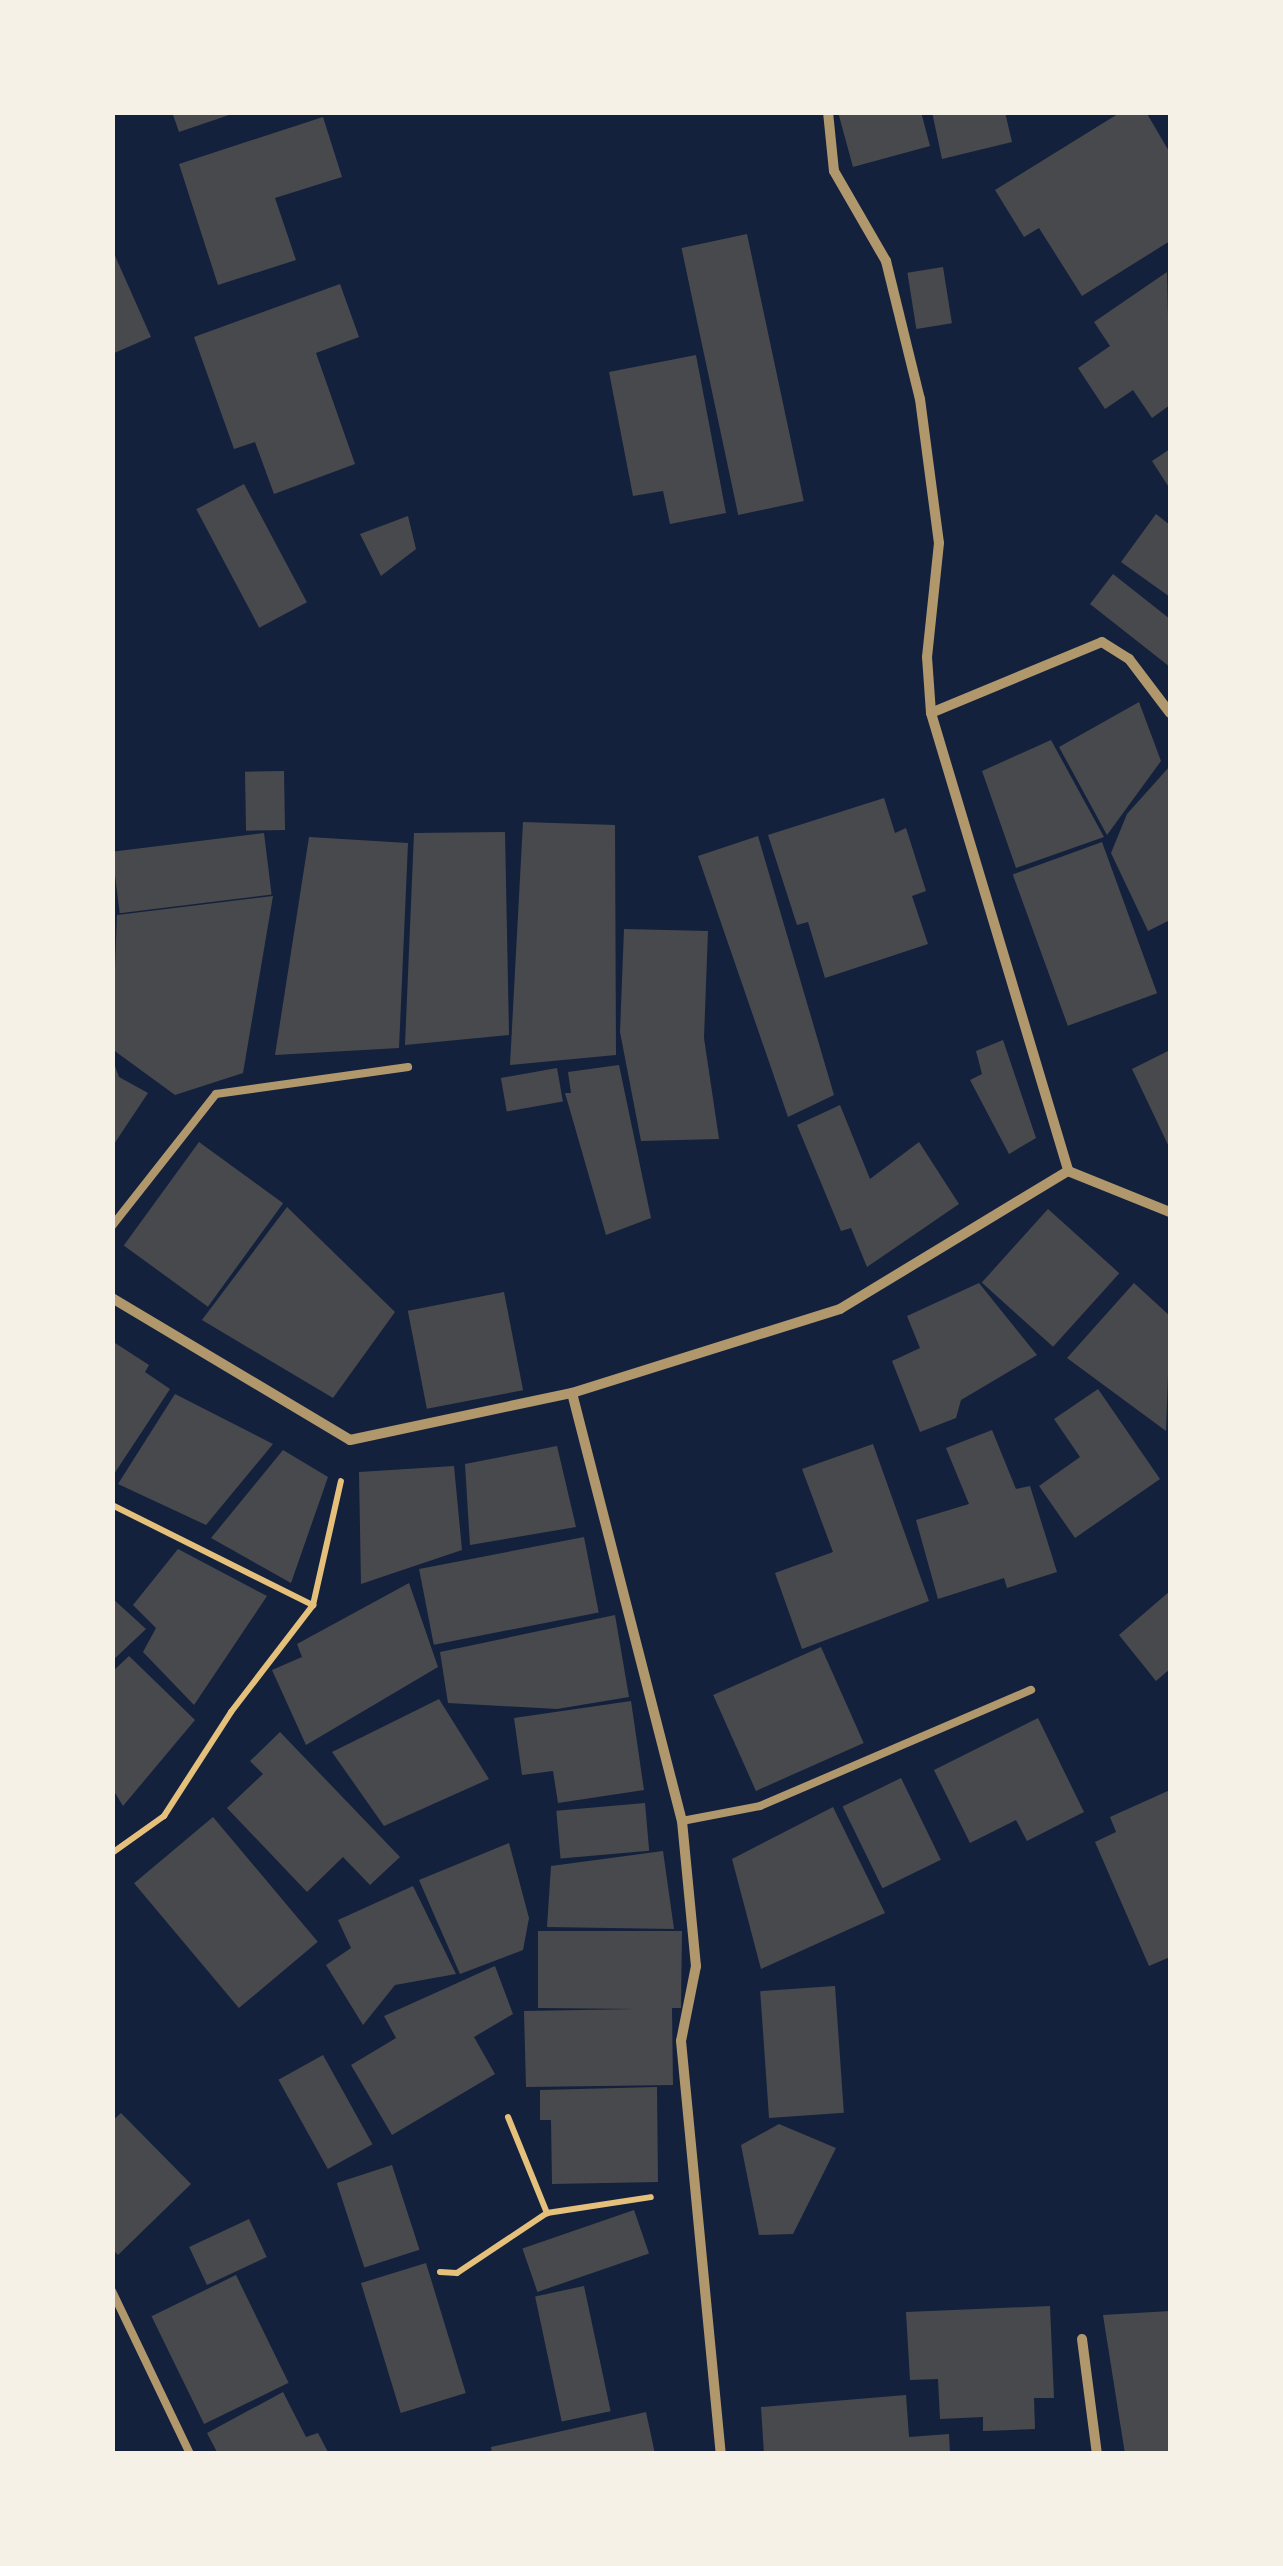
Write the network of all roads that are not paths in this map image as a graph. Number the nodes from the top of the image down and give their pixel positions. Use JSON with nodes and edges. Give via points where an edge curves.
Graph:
{"nodes":[{"id":1,"x":828,"y":112,"type":"edge"},
{"id":2,"x":931,"y":713,"type":"junction"},
{"id":3,"x":1170,"y":713,"type":"edge"},
{"id":4,"x":408,"y":1067,"type":"dead end"},
{"id":5,"x":1068,"y":1171,"type":"junction"},
{"id":6,"x":1170,"y":1212,"type":"edge"},
{"id":7,"x":112,"y":1226,"type":"edge"},
{"id":8,"x":112,"y":1298,"type":"edge"},
{"id":9,"x":572,"y":1393,"type":"junction"},
{"id":10,"x":1031,"y":1690,"type":"dead end"},
{"id":11,"x":682,"y":1821,"type":"junction"},
{"id":12,"x":112,"y":2291,"type":"edge"},
{"id":13,"x":1082,"y":2339,"type":"dead end"},
{"id":14,"x":190,"y":2454,"type":"edge"},
{"id":15,"x":721,"y":2454,"type":"edge"},
{"id":16,"x":1097,"y":2454,"type":"edge"}],
"edges":[{"from":1,"to":2,"type":"street","via":[[834,171],[886,261],[920,399],[939,544],[927,657]]},
{"from":2,"to":3,"type":"street","via":[[1102,642],[1129,659]]},
{"from":2,"to":5,"type":"street"},
{"from":4,"to":7,"type":"lane","via":[[216,1094]]},
{"from":5,"to":6,"type":"street"},
{"from":5,"to":9,"type":"street","via":[[840,1309]]},
{"from":8,"to":9,"type":"street","via":[[350,1440]]},
{"from":9,"to":11,"type":"street"},
{"from":10,"to":11,"type":"lane","via":[[760,1806]]},
{"from":11,"to":15,"type":"street","via":[[696,1966],[681,2040]]},
{"from":12,"to":14,"type":"lane"},
{"from":13,"to":16,"type":"street"}]}
